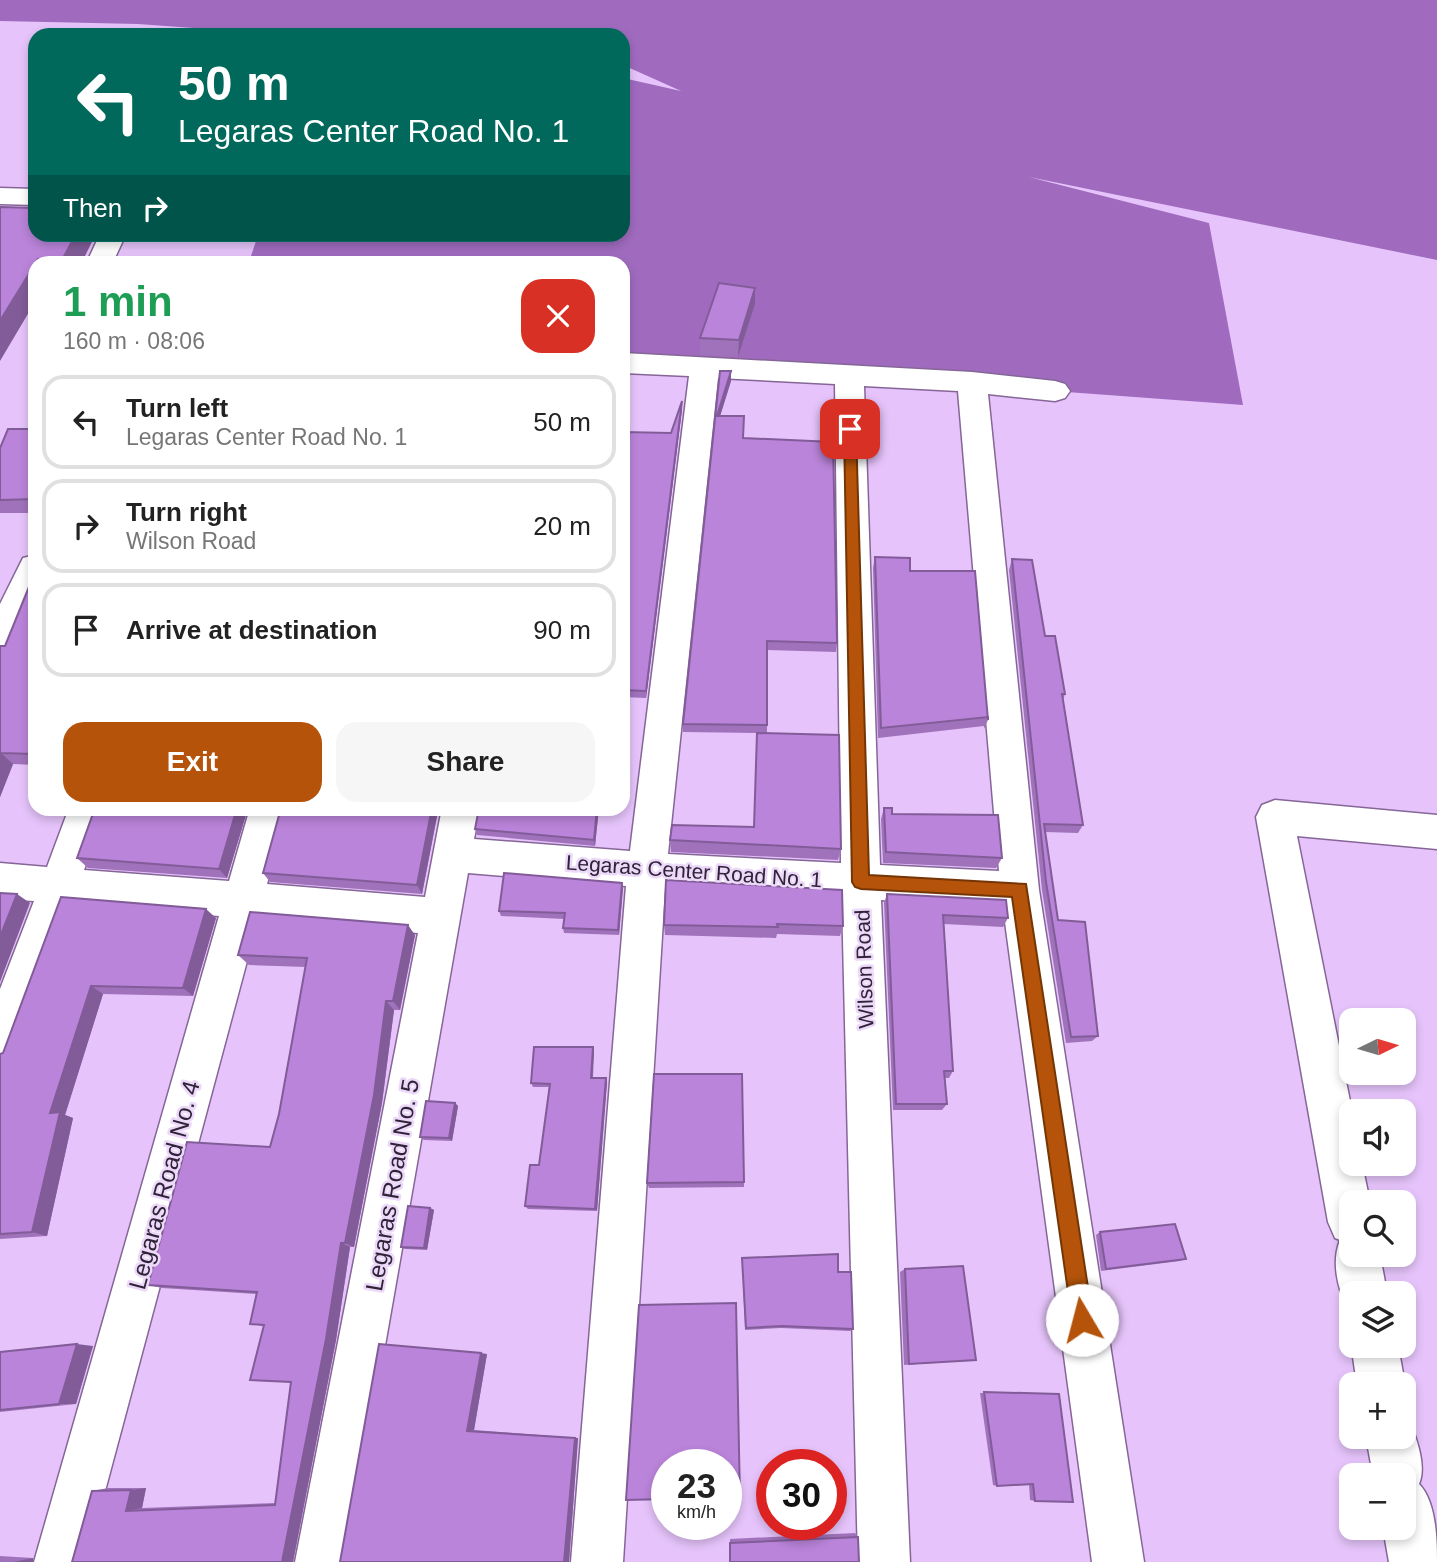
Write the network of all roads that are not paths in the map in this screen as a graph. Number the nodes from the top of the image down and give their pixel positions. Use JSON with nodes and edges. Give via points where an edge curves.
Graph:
{"nodes":[{"id":1,"x":0,"y":196,"type":"edge"},
{"id":2,"x":28,"y":197,"type":"edge"},
{"id":3,"x":630,"y":363,"type":"edge"},
{"id":4,"x":705,"y":366,"type":"junction"},
{"id":5,"x":849,"y":375,"type":"junction"},
{"id":6,"x":972,"y":382,"type":"junction"},
{"id":7,"x":1055,"y":391,"type":"dead end"},
{"id":8,"x":28,"y":581,"type":"edge"},
{"id":9,"x":0,"y":637,"type":"edge"},
{"id":10,"x":85,"y":816,"type":"edge"},
{"id":11,"x":267,"y":816,"type":"edge"},
{"id":12,"x":459,"y":816,"type":"edge"},
{"id":13,"x":1437,"y":832,"type":"edge"},
{"id":14,"x":452,"y":855,"type":"junction"},
{"id":15,"x":647,"y":870,"type":"junction"},
{"id":16,"x":0,"y":881,"type":"edge"},
{"id":17,"x":861,"y":882,"type":"junction"},
{"id":18,"x":59,"y":884,"type":"junction"},
{"id":19,"x":1020,"y":890,"type":"junction"},
{"id":20,"x":242,"y":900,"type":"junction"},
{"id":21,"x":440,"y":916,"type":"junction"},
{"id":22,"x":0,"y":1044,"type":"edge"},
{"id":23,"x":1345,"y":1190,"type":"edge"},
{"id":24,"x":1411,"y":1540,"type":"edge"},
{"id":25,"x":60,"y":1562,"type":"edge"},
{"id":26,"x":321,"y":1562,"type":"edge"},
{"id":27,"x":597,"y":1562,"type":"edge"},
{"id":28,"x":884,"y":1562,"type":"edge"},
{"id":29,"x":1118,"y":1562,"type":"edge"},
{"id":30,"x":1415,"y":1562,"type":"edge"}],
"edges":[{"from":1,"to":2,"type":"street"},
{"from":3,"to":4,"type":"street"},
{"from":4,"to":5,"type":"street"},
{"from":4,"to":15,"type":"street"},
{"from":5,"to":6,"type":"street"},
{"from":5,"to":17,"type":"street","name":"Wilson Road"},
{"from":6,"to":7,"type":"street"},
{"from":6,"to":19,"type":"street"},
{"from":8,"to":9,"type":"street"},
{"from":10,"to":18,"type":"street"},
{"from":11,"to":20,"type":"street","name":"Legaras Road No. 4"},
{"from":12,"to":14,"type":"street","name":"Legaras Road No. 5"},
{"from":13,"to":23,"type":"street","via":[[1275,817]]},
{"from":14,"to":15,"type":"street","name":"Legaras Center Road No. 1"},
{"from":14,"to":21,"type":"street","name":"Legaras Road No. 5"},
{"from":15,"to":17,"type":"street","name":"Legaras Center Road No. 1"},
{"from":15,"to":27,"type":"street"},
{"from":16,"to":18,"type":"street"},
{"from":17,"to":19,"type":"street","name":"Legaras Center Road No. 1"},
{"from":17,"to":28,"type":"street","name":"Wilson Road"},
{"from":18,"to":20,"type":"street"},
{"from":18,"to":22,"type":"street"},
{"from":19,"to":29,"type":"street"},
{"from":20,"to":21,"type":"street"},
{"from":20,"to":25,"type":"street","name":"Legaras Road No. 4"},
{"from":21,"to":26,"type":"street","name":"Legaras Road No. 5"},
{"from":24,"to":30,"type":"street"}]}
